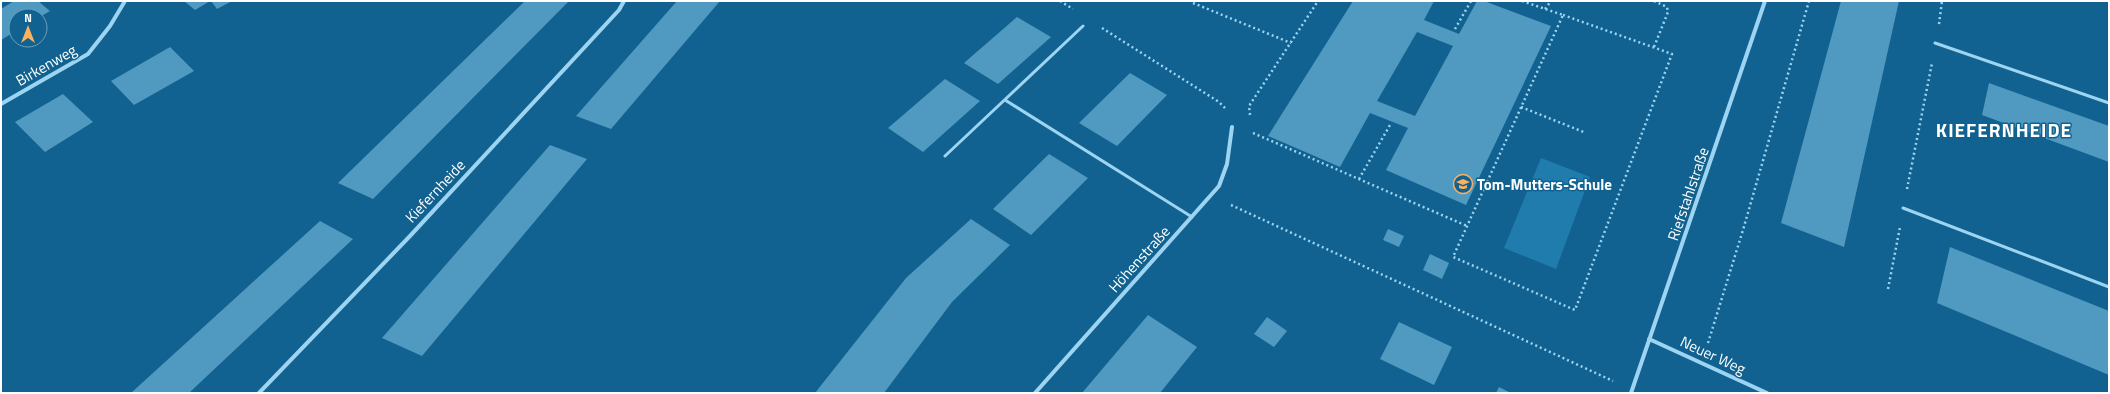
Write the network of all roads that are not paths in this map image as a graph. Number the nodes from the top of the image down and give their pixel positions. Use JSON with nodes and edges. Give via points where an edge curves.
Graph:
{"nodes":[{"id":1,"x":125,"y":1,"type":"edge"},
{"id":2,"x":624,"y":1,"type":"edge"},
{"id":3,"x":1765,"y":1,"type":"edge"},
{"id":4,"x":1083,"y":26,"type":"dead end"},
{"id":5,"x":1935,"y":42,"type":"road end"},
{"id":6,"x":1005,"y":100,"type":"junction"},
{"id":7,"x":2109,"y":103,"type":"edge"},
{"id":8,"x":1,"y":104,"type":"edge"},
{"id":9,"x":1232,"y":127,"type":"road end"},
{"id":10,"x":944,"y":156,"type":"dead end"},
{"id":11,"x":1903,"y":208,"type":"road end"},
{"id":12,"x":1192,"y":217,"type":"junction"},
{"id":13,"x":2109,"y":287,"type":"edge"},
{"id":14,"x":1650,"y":339,"type":"junction"},
{"id":15,"x":1631,"y":391,"type":"edge"},
{"id":16,"x":259,"y":393,"type":"edge"},
{"id":17,"x":1035,"y":393,"type":"edge"},
{"id":18,"x":1767,"y":393,"type":"edge"}],
"edges":[{"from":1,"to":8,"type":"street","name":"Birkenweg","via":[[110,26],[88,54]]},
{"from":2,"to":16,"type":"street","name":"Kiefernheide","via":[[619,10],[410,236]]},
{"from":3,"to":14,"type":"street","name":"Riefstahlstraße"},
{"from":4,"to":6,"type":"lane"},
{"from":5,"to":7,"type":"lane"},
{"from":6,"to":10,"type":"lane"},
{"from":6,"to":12,"type":"lane"},
{"from":9,"to":12,"type":"street","name":"Höhenstraße","via":[[1224,176]]},
{"from":11,"to":13,"type":"lane"},
{"from":12,"to":17,"type":"street","name":"Höhenstraße"},
{"from":14,"to":15,"type":"street","name":"Riefstahlstraße"},
{"from":14,"to":18,"type":"street","name":"Neuer Weg"}]}
